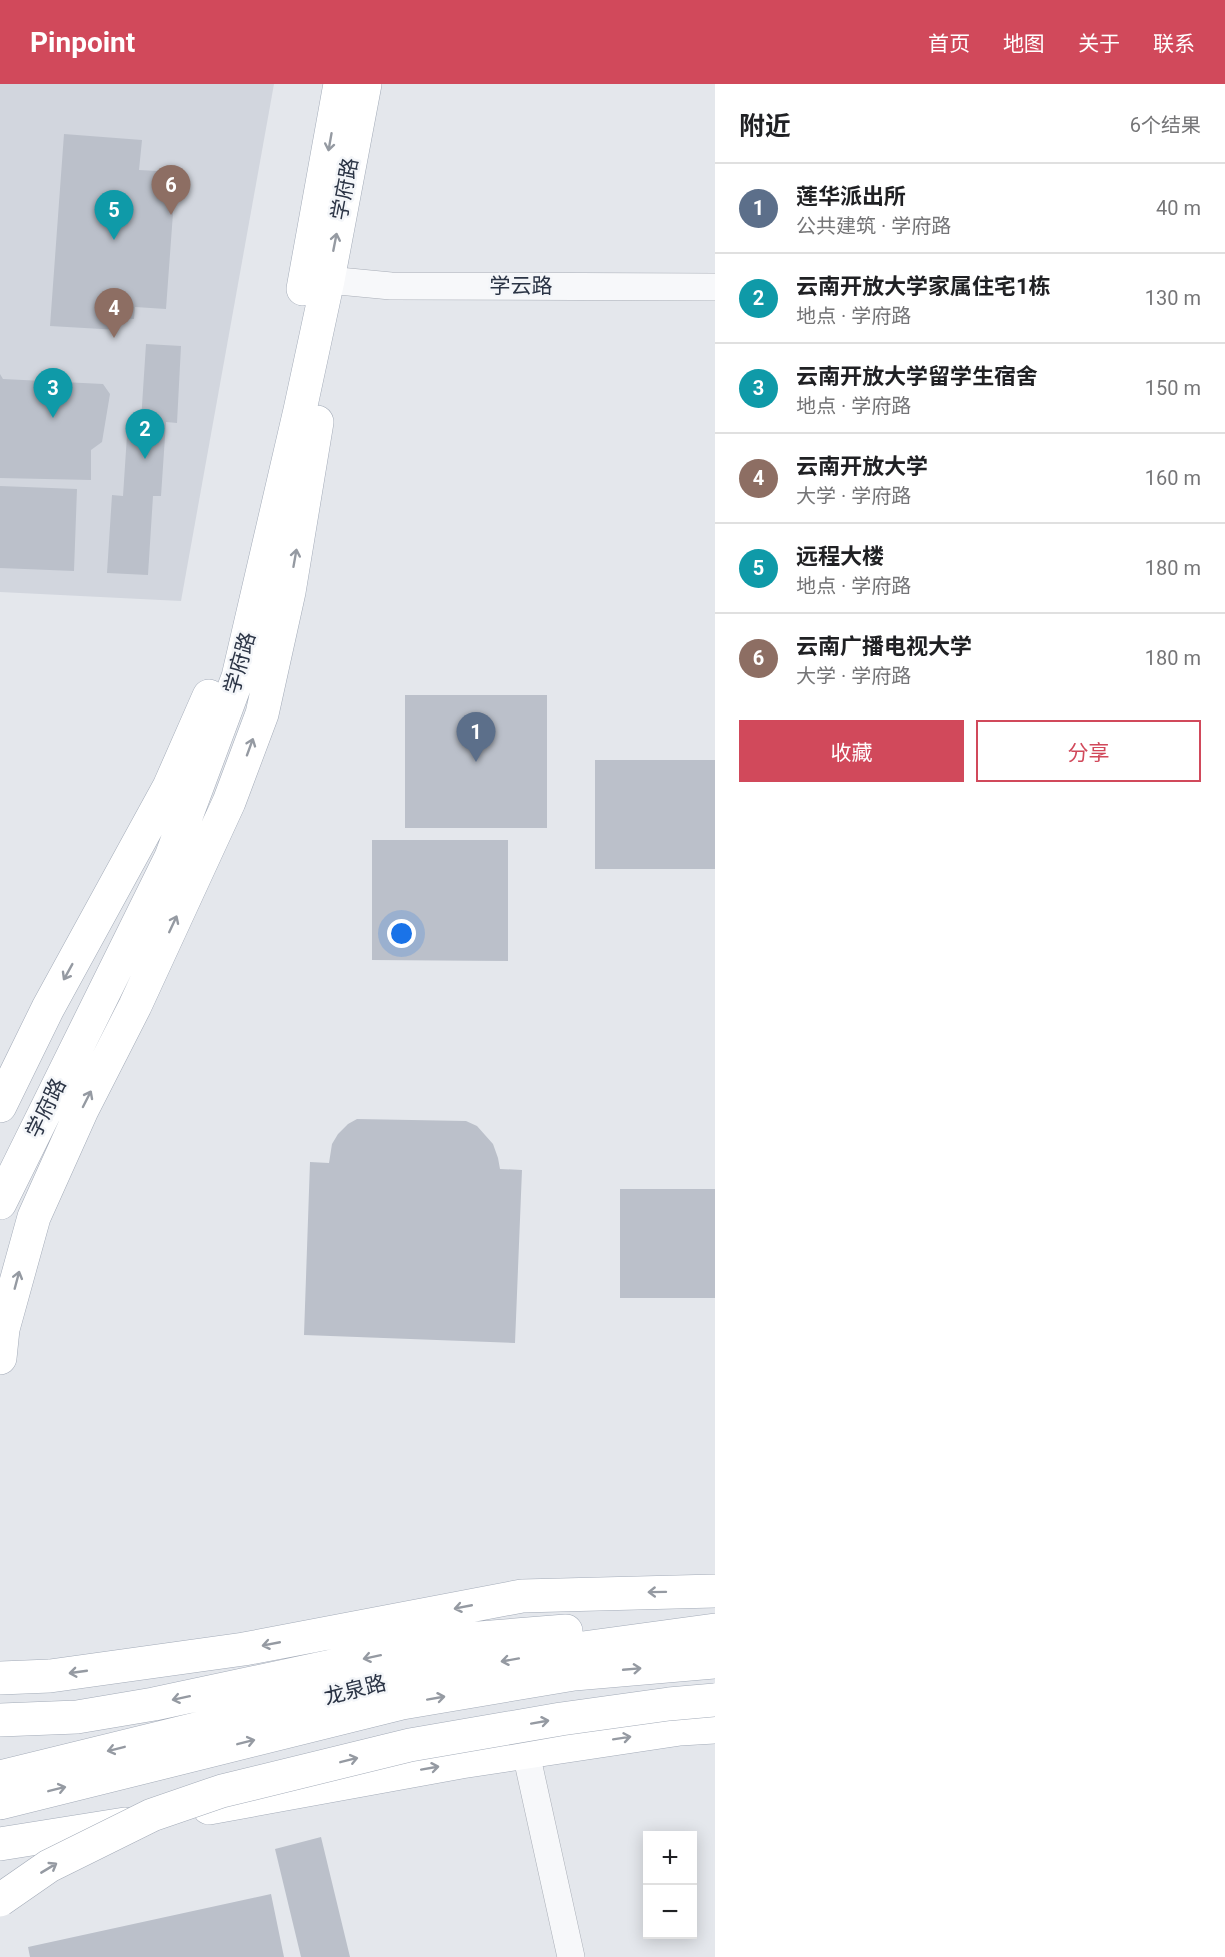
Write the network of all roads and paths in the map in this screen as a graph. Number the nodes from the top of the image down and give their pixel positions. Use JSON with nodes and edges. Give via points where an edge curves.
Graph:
{"nodes":[{"id":1,"x":340,"y":84,"type":"edge"},
{"id":2,"x":365,"y":84,"type":"edge"},
{"id":3,"x":328,"y":280,"type":"junction"},
{"id":4,"x":715,"y":287,"type":"edge"},
{"id":5,"x":220,"y":671,"type":"junction"},
{"id":6,"x":0,"y":1106,"type":"edge"},
{"id":7,"x":0,"y":1158,"type":"edge"},
{"id":8,"x":0,"y":1203,"type":"edge"},
{"id":9,"x":0,"y":1358,"type":"edge"},
{"id":10,"x":715,"y":1591,"type":"edge"},
{"id":11,"x":715,"y":1624,"type":"edge"},
{"id":12,"x":715,"y":1630,"type":"edge"},
{"id":13,"x":572,"y":1651,"type":"junction"},
{"id":14,"x":715,"y":1662,"type":"edge"},
{"id":15,"x":0,"y":1678,"type":"edge"},
{"id":16,"x":715,"y":1700,"type":"edge"},
{"id":17,"x":0,"y":1720,"type":"edge"},
{"id":18,"x":715,"y":1727,"type":"edge"},
{"id":19,"x":526,"y":1753,"type":"junction"},
{"id":20,"x":0,"y":1777,"type":"edge"},
{"id":21,"x":0,"y":1803,"type":"edge"},
{"id":22,"x":0,"y":1844,"type":"edge"},
{"id":23,"x":0,"y":1900,"type":"edge"},
{"id":24,"x":571,"y":1957,"type":"edge"}],
"edges":[{"from":1,"to":5,"type":"main road","name":"学府路","one_way":true,"via":[[274,439]]},
{"from":3,"to":2,"type":"main road","name":"学府路","one_way":true},
{"from":3,"to":4,"type":"street","name":"学云路","via":[[390,286]]},
{"from":3,"to":8,"type":"main road","name":"学府路","via":[[238,676],[171,857]]},
{"from":9,"to":3,"type":"main road","one_way":true,"via":[[3,1329],[34,1217],[229,802],[262,714],[289,592],[317,429]]},
{"from":5,"to":6,"type":"main road","name":"学府路","one_way":true,"via":[[169,787],[48,1008]]},
{"from":5,"to":7,"type":"main road","name":"学府路","via":[[153,849]]},
{"from":10,"to":15,"type":"main road","one_way":true,"via":[[522,1596],[244,1649],[50,1676]]},
{"from":11,"to":13,"type":"main road","via":[[639,1623]]},
{"from":12,"to":13,"type":"main road","name":"龙泉路"},
{"from":13,"to":14,"type":"main road","name":"龙泉路","one_way":true},
{"from":13,"to":17,"type":"main road","one_way":true,"via":[[454,1640],[154,1704],[77,1717]]},
{"from":13,"to":20,"type":"main road","name":"龙泉路","one_way":true,"via":[[396,1680]]},
{"from":21,"to":13,"type":"main road","name":"龙泉路","one_way":true,"via":[[402,1703]]},
{"from":23,"to":16,"type":"main road","one_way":true,"bridge":true,"via":[[49,1866],[152,1815],[222,1791],[410,1745],[561,1719]]},
{"from":19,"to":18,"type":"main road","one_way":true},
{"from":22,"to":19,"type":"main road","one_way":true},
{"from":19,"to":24,"type":"street"}]}
